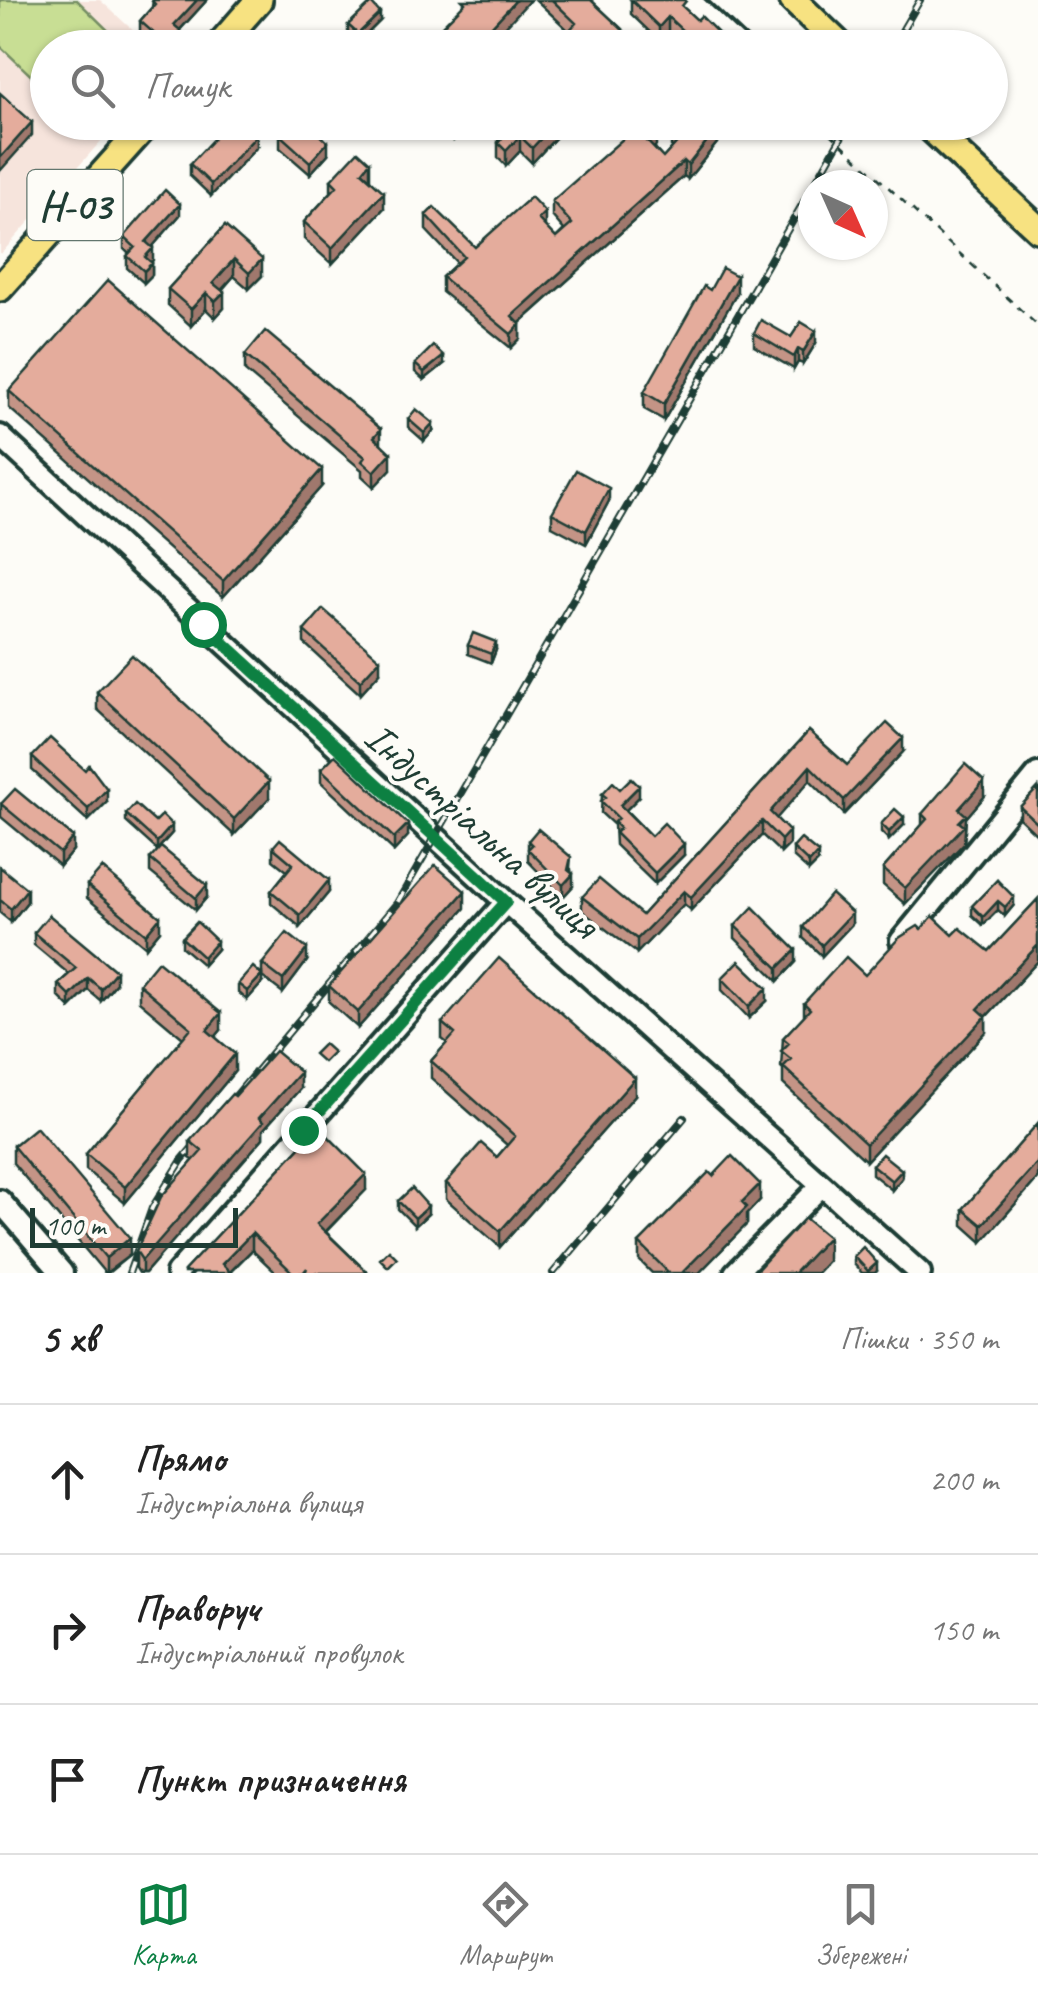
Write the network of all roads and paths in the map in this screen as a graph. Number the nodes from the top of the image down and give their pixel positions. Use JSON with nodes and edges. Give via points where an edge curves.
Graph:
{"nodes":[{"id":1,"x":260,"y":0,"type":"edge"},
{"id":2,"x":689,"y":0,"type":"edge"},
{"id":3,"x":793,"y":0,"type":"edge"},
{"id":4,"x":233,"y":30,"type":"edge"},
{"id":5,"x":721,"y":30,"type":"edge"},
{"id":6,"x":825,"y":30,"type":"edge"},
{"id":7,"x":133,"y":140,"type":"edge"},
{"id":8,"x":837,"y":140,"type":"edge"},
{"id":9,"x":943,"y":140,"type":"edge"},
{"id":10,"x":1038,"y":229,"type":"edge"},
{"id":11,"x":0,"y":288,"type":"edge"},
{"id":12,"x":1038,"y":326,"type":"edge"},
{"id":13,"x":0,"y":436,"type":"edge"},
{"id":14,"x":1038,"y":774,"type":"edge"},
{"id":15,"x":506,"y":902,"type":"junction"},
{"id":16,"x":900,"y":941,"type":"edge"},
{"id":17,"x":822,"y":1185,"type":"junction"},
{"id":18,"x":0,"y":1201,"type":"edge"},
{"id":19,"x":62,"y":1273,"type":"edge"},
{"id":20,"x":177,"y":1273,"type":"edge"},
{"id":21,"x":735,"y":1273,"type":"edge"},
{"id":22,"x":920,"y":1273,"type":"edge"}],
"edges":[{"from":1,"to":4,"type":"main road"},
{"from":2,"to":5,"type":"street"},
{"from":3,"to":6,"type":"main road"},
{"from":7,"to":11,"type":"main road","number":"Н-03"},
{"from":8,"to":12,"type":"path"},
{"from":9,"to":10,"type":"main road"},
{"from":13,"to":15,"type":"street","name":"Індустріальна вулиця"},
{"from":14,"to":16,"type":"street"},
{"from":15,"to":17,"type":"street","name":"Індустріальна вулиця"},
{"from":15,"to":20,"type":"street"},
{"from":17,"to":21,"type":"street"},
{"from":17,"to":22,"type":"street","name":"Індустріальна вулиця"},
{"from":18,"to":19,"type":"street"}]}
